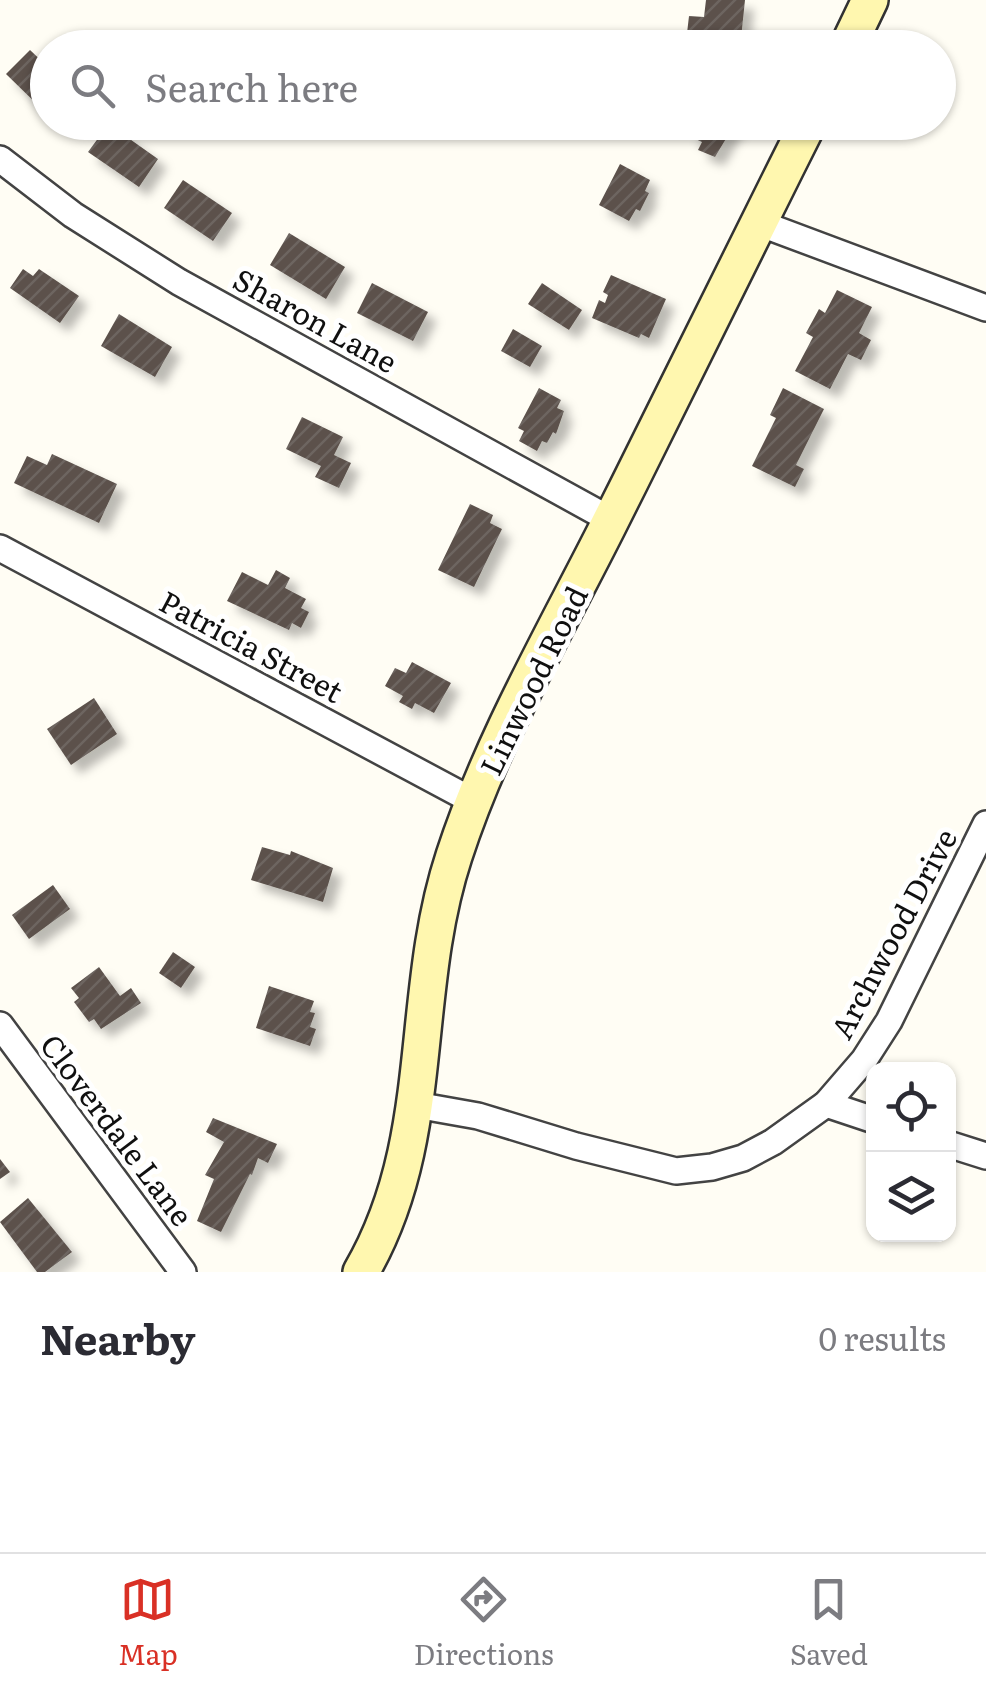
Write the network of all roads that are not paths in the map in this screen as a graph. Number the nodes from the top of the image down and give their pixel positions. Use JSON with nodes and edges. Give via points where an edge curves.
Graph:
{"nodes":[{"id":1,"x":870,"y":0,"type":"edge"},
{"id":2,"x":856,"y":30,"type":"edge"},
{"id":3,"x":800,"y":140,"type":"edge"},
{"id":4,"x":0,"y":159,"type":"edge"},
{"id":5,"x":759,"y":223,"type":"junction"},
{"id":6,"x":986,"y":308,"type":"edge"},
{"id":7,"x":611,"y":520,"type":"junction"},
{"id":8,"x":0,"y":548,"type":"edge"},
{"id":9,"x":472,"y":801,"type":"junction"},
{"id":10,"x":986,"y":824,"type":"edge"},
{"id":11,"x":0,"y":1026,"type":"edge"},
{"id":12,"x":826,"y":1104,"type":"junction"},
{"id":13,"x":416,"y":1105,"type":"junction"},
{"id":14,"x":866,"y":1117,"type":"edge"},
{"id":15,"x":956,"y":1147,"type":"edge"},
{"id":16,"x":986,"y":1156,"type":"edge"},
{"id":17,"x":183,"y":1272,"type":"edge"},
{"id":18,"x":361,"y":1272,"type":"edge"}],
"edges":[{"from":1,"to":2,"type":"main road"},
{"from":3,"to":5,"type":"main road","name":"Linwood Road"},
{"from":4,"to":7,"type":"street","name":"Sharon Lane","via":[[73,215],[180,282]]},
{"from":5,"to":6,"type":"street"},
{"from":5,"to":7,"type":"main road","name":"Linwood Road"},
{"from":7,"to":9,"type":"main road","name":"Linwood Road"},
{"from":8,"to":9,"type":"street","name":"Patricia Street"},
{"from":9,"to":13,"type":"main road","name":"Linwood Road","via":[[435,919]]},
{"from":10,"to":12,"type":"street","name":"Archwood Drive","via":[[889,1021]]},
{"from":11,"to":17,"type":"street","name":"Cloverdale Lane"},
{"from":12,"to":13,"type":"street","name":"Archwood Drive","via":[[742,1158],[676,1171]]},
{"from":12,"to":14,"type":"street"},
{"from":13,"to":18,"type":"main road","name":"Linwood Road","via":[[400,1183]]},
{"from":15,"to":16,"type":"street"}]}
